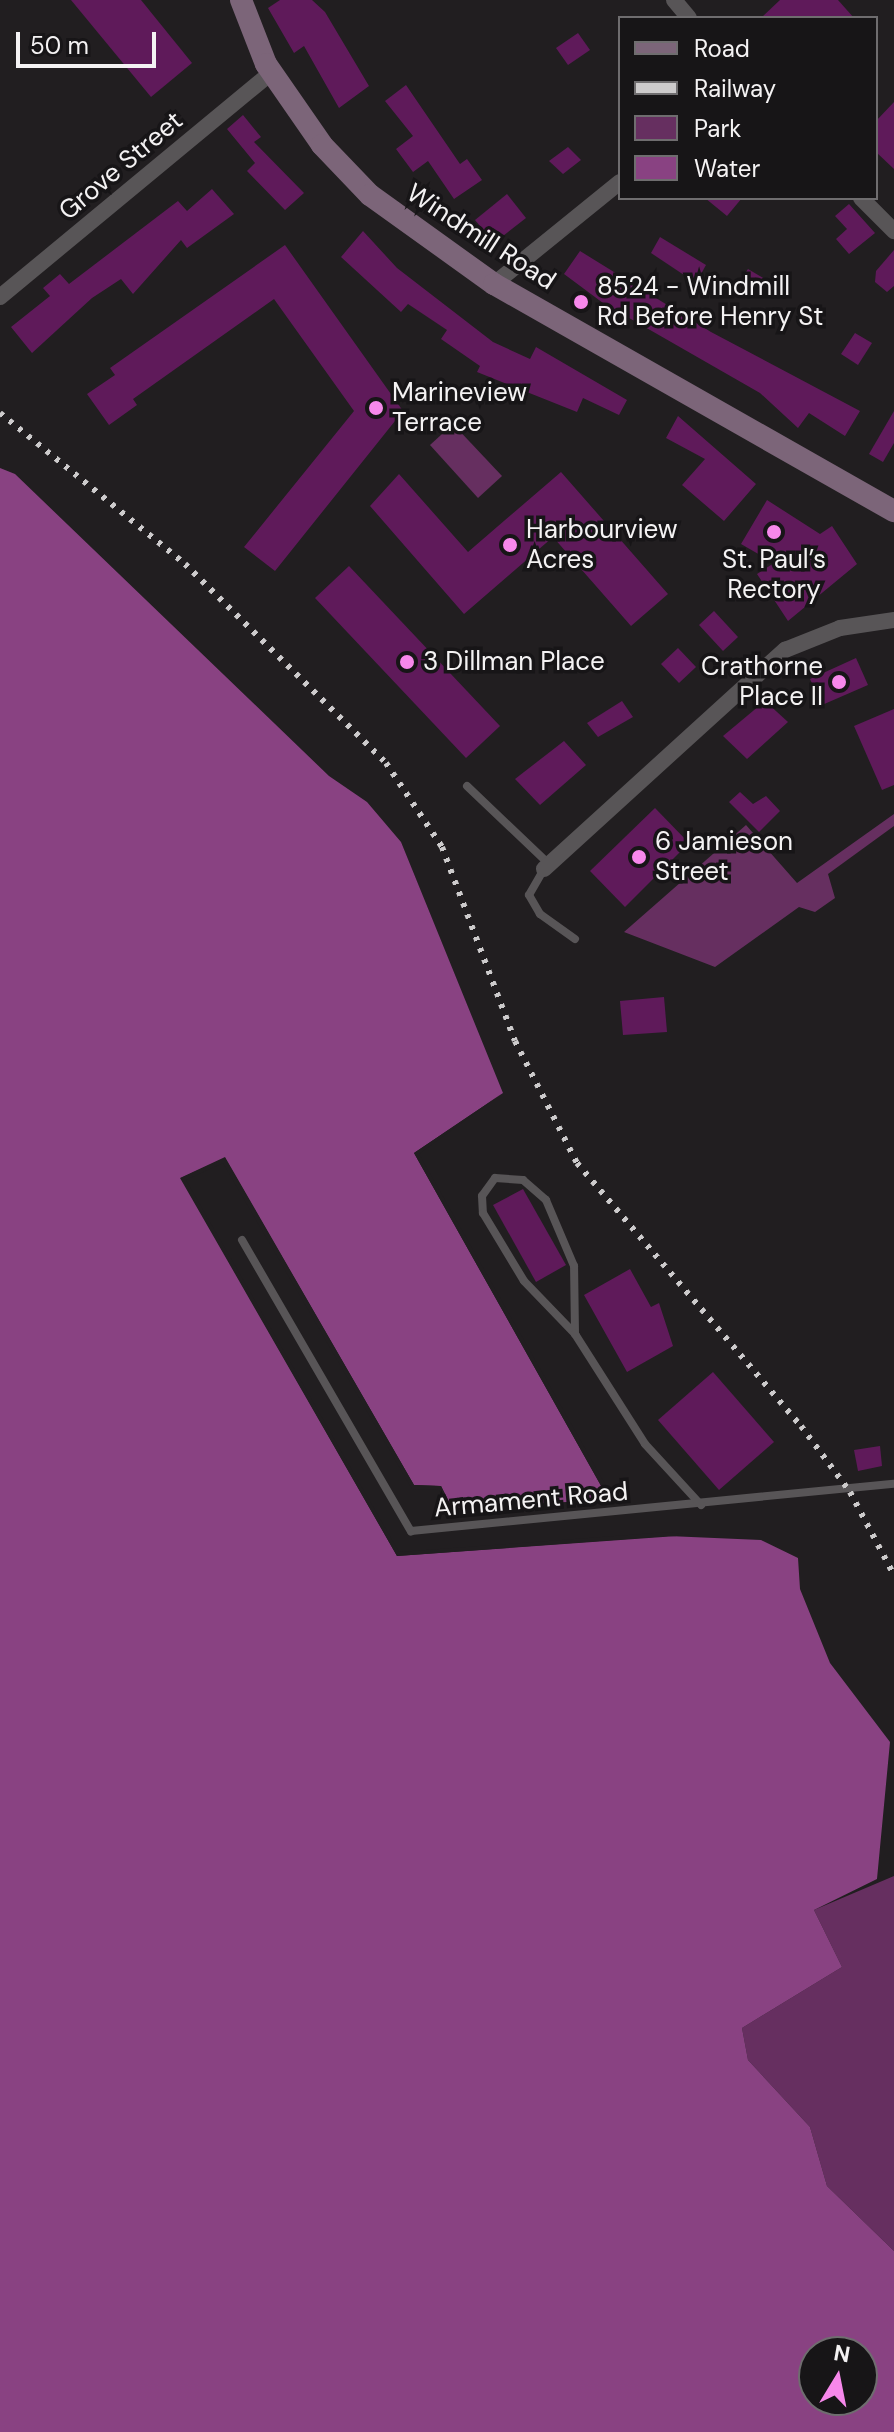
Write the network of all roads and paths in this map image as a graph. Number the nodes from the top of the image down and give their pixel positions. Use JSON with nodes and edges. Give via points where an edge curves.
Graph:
{"nodes":[{"id":1,"x":241,"y":0,"type":"edge"},
{"id":2,"x":674,"y":0,"type":"edge"},
{"id":3,"x":687,"y":16,"type":"edge"},
{"id":4,"x":272,"y":72,"type":"junction"},
{"id":5,"x":618,"y":184,"type":"edge"},
{"id":6,"x":863,"y":200,"type":"edge"},
{"id":7,"x":894,"y":231,"type":"edge"},
{"id":8,"x":494,"y":284,"type":"junction"},
{"id":9,"x":0,"y":297,"type":"edge"},
{"id":10,"x":894,"y":511,"type":"edge"},
{"id":11,"x":894,"y":620,"type":"edge"},
{"id":12,"x":467,"y":786,"type":"dead end"},
{"id":13,"x":547,"y":866,"type":"junction"},
{"id":14,"x":575,"y":939,"type":"dead end"},
{"id":15,"x":242,"y":1240,"type":"dead end"},
{"id":16,"x":575,"y":1334,"type":"junction"},
{"id":17,"x":894,"y":1484,"type":"edge"},
{"id":18,"x":701,"y":1505,"type":"junction"}],
"edges":[{"from":1,"to":4,"type":"main road","name":"Windmill Road"},
{"from":2,"to":3,"type":"street"},
{"from":4,"to":8,"type":"main road","name":"Windmill Road","via":[[322,145],[370,195]]},
{"from":4,"to":9,"type":"street","name":"Grove Street"},
{"from":5,"to":8,"type":"street"},
{"from":6,"to":7,"type":"street"},
{"from":8,"to":10,"type":"main road","name":"Windmill Road"},
{"from":11,"to":13,"type":"street","via":[[840,628],[785,650]]},
{"from":12,"to":13,"type":"lane"},
{"from":13,"to":14,"type":"lane","via":[[529,895],[540,914]]},
{"from":15,"to":18,"type":"lane","name":"Armament Road","via":[[411,1531]]},
{"from":16,"to":16,"type":"lane","via":[[524,1281],[483,1213],[482,1196],[495,1178],[523,1180],[546,1200],[574,1266]]},
{"from":16,"to":18,"type":"lane","via":[[645,1444]]},
{"from":17,"to":18,"type":"lane","name":"Armament Road"}]}
